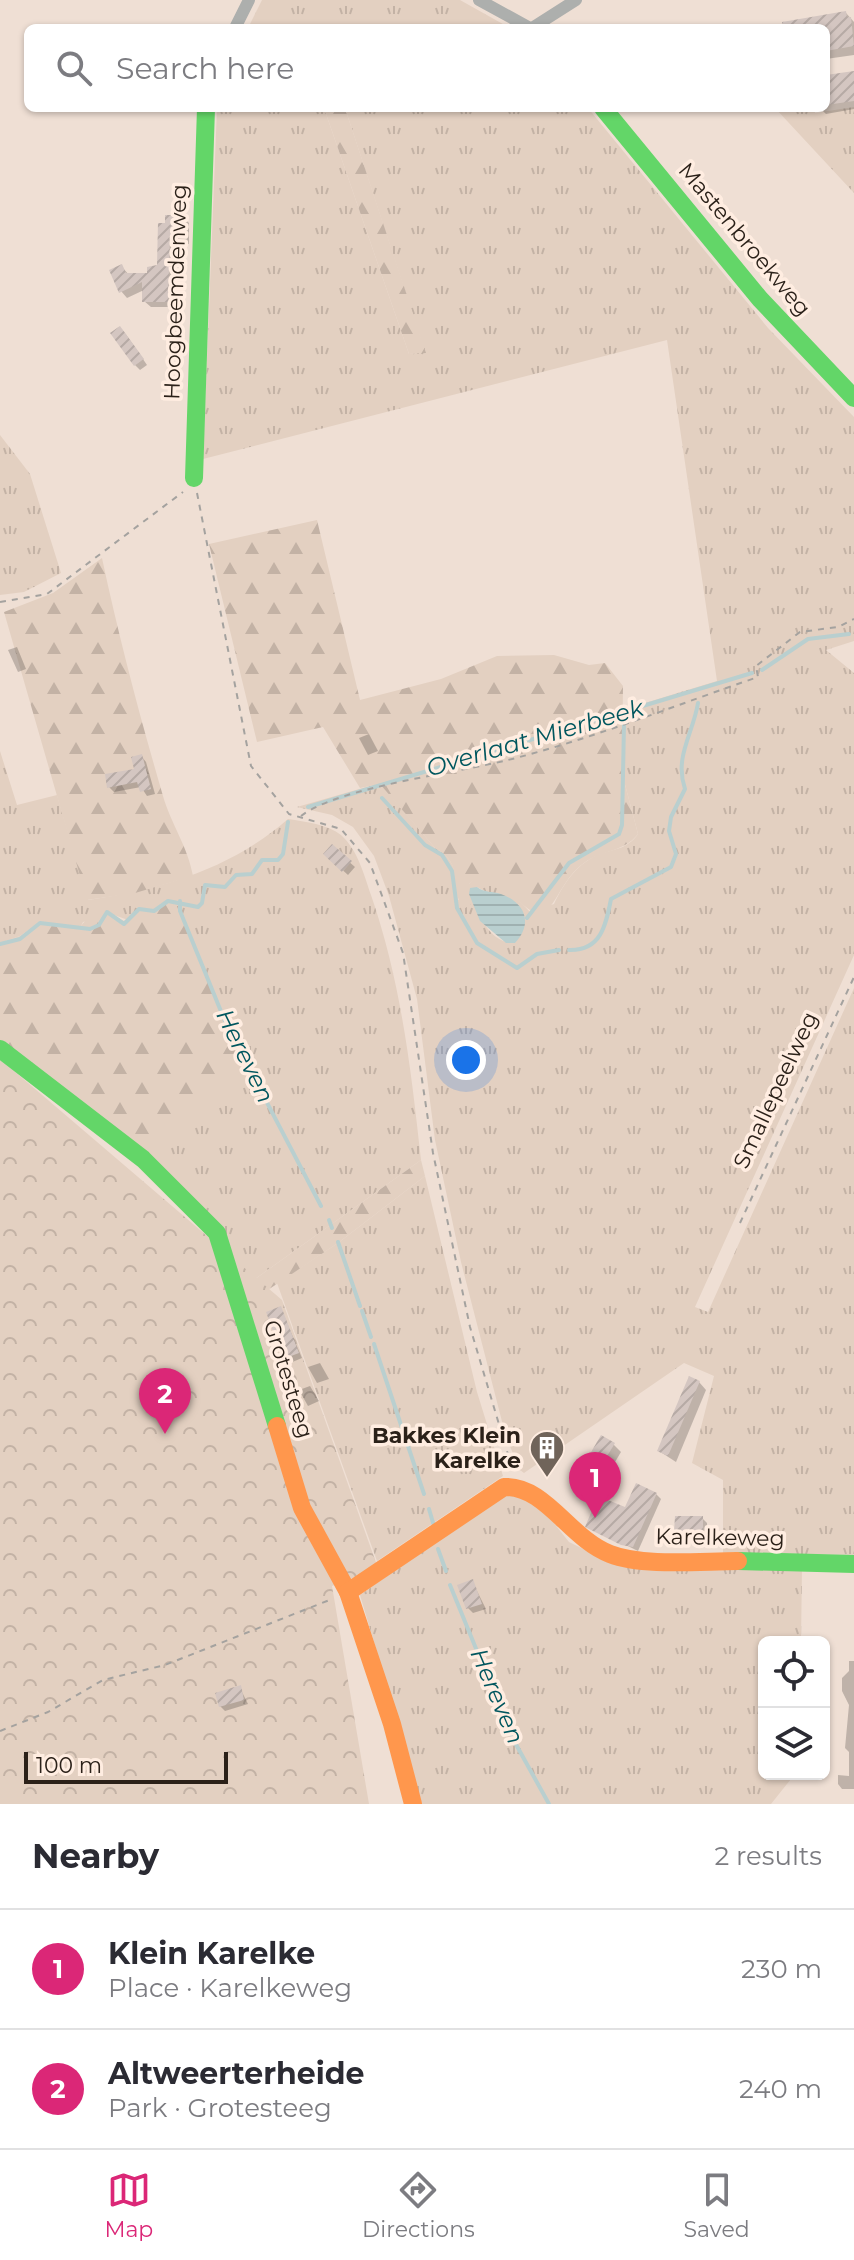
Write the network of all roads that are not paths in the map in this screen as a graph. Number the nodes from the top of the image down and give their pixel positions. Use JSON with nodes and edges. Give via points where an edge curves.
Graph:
{"nodes":[{"id":1,"x":249,"y":0,"type":"edge"},
{"id":2,"x":479,"y":0,"type":"edge"},
{"id":3,"x":576,"y":0,"type":"edge"},
{"id":4,"x":237,"y":24,"type":"edge"},
{"id":5,"x":524,"y":24,"type":"edge"},
{"id":6,"x":537,"y":24,"type":"edge"},
{"id":7,"x":206,"y":112,"type":"edge"},
{"id":8,"x":606,"y":112,"type":"edge"},
{"id":9,"x":854,"y":398,"type":"edge"},
{"id":10,"x":194,"y":478,"type":"road end"},
{"id":11,"x":0,"y":1049,"type":"edge"},
{"id":12,"x":854,"y":1564,"type":"edge"},
{"id":13,"x":348,"y":1592,"type":"junction"},
{"id":14,"x":413,"y":1804,"type":"edge"}],
"edges":[{"from":1,"to":4,"type":"street"},
{"from":2,"to":5,"type":"street"},
{"from":3,"to":6,"type":"street"},
{"from":7,"to":10,"type":"street","name":"Hoogbeemdenweg"},
{"from":8,"to":9,"type":"street","name":"Mastenbroekweg","via":[[760,299]]},
{"from":11,"to":13,"type":"street","name":"Grotesteeg","via":[[160,1176],[217,1233],[302,1508]]},
{"from":12,"to":13,"type":"street","name":"Karelkeweg","via":[[623,1559],[597,1550],[534,1495],[514,1486],[504,1487]]},
{"from":13,"to":14,"type":"street","name":"Grotesteeg"}]}
